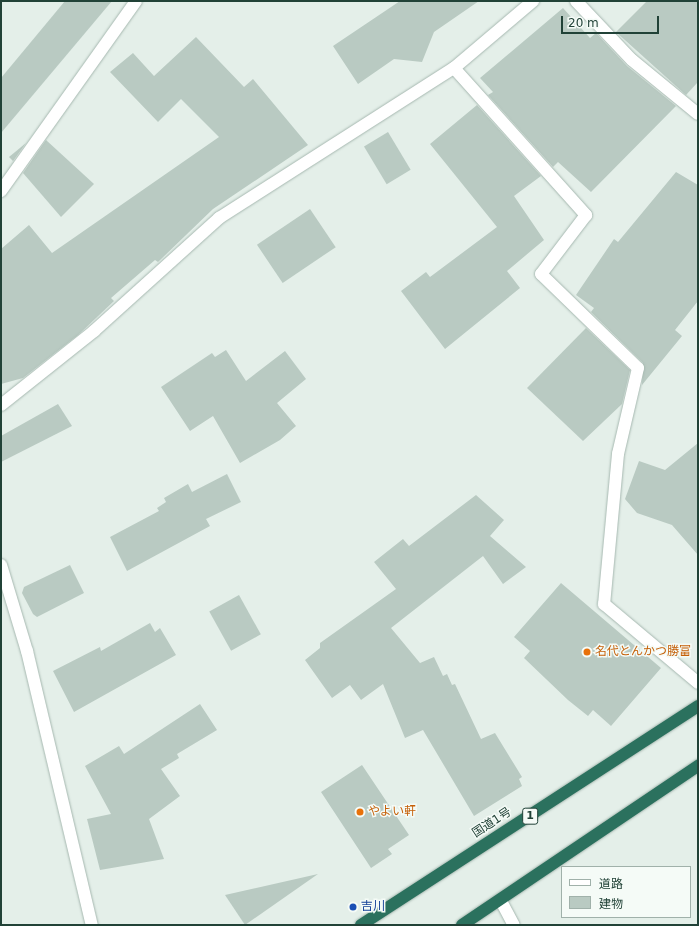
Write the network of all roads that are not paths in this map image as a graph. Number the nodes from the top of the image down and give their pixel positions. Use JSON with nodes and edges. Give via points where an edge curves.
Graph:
{"nodes":[{"id":1,"x":136,"y":1,"type":"edge"},
{"id":2,"x":533,"y":1,"type":"edge"},
{"id":3,"x":576,"y":1,"type":"edge"},
{"id":4,"x":454,"y":68,"type":"junction"},
{"id":5,"x":698,"y":114,"type":"edge"},
{"id":6,"x":1,"y":191,"type":"edge"},
{"id":7,"x":1,"y":405,"type":"edge"},
{"id":8,"x":1,"y":565,"type":"edge"},
{"id":9,"x":698,"y":682,"type":"edge"},
{"id":10,"x":698,"y":706,"type":"edge"},
{"id":11,"x":697,"y":769,"type":"edge"},
{"id":12,"x":500,"y":901,"type":"junction"},
{"id":13,"x":92,"y":925,"type":"edge"},
{"id":14,"x":361,"y":925,"type":"edge"},
{"id":15,"x":462,"y":925,"type":"edge"},
{"id":16,"x":514,"y":925,"type":"edge"}],
"edges":[{"from":1,"to":6,"type":"street"},
{"from":2,"to":4,"type":"street"},
{"from":3,"to":5,"type":"street","via":[[632,60]]},
{"from":4,"to":7,"type":"street","via":[[218,218],[94,331]]},
{"from":4,"to":9,"type":"street","via":[[586,215],[541,274],[638,368],[618,454],[604,604]]},
{"from":8,"to":13,"type":"street","via":[[27,650]]},
{"from":10,"to":14,"type":"highway","name":"国道1号","number":"1"},
{"from":11,"to":12,"type":"highway"},
{"from":12,"to":15,"type":"highway"},
{"from":12,"to":16,"type":"street"}]}
